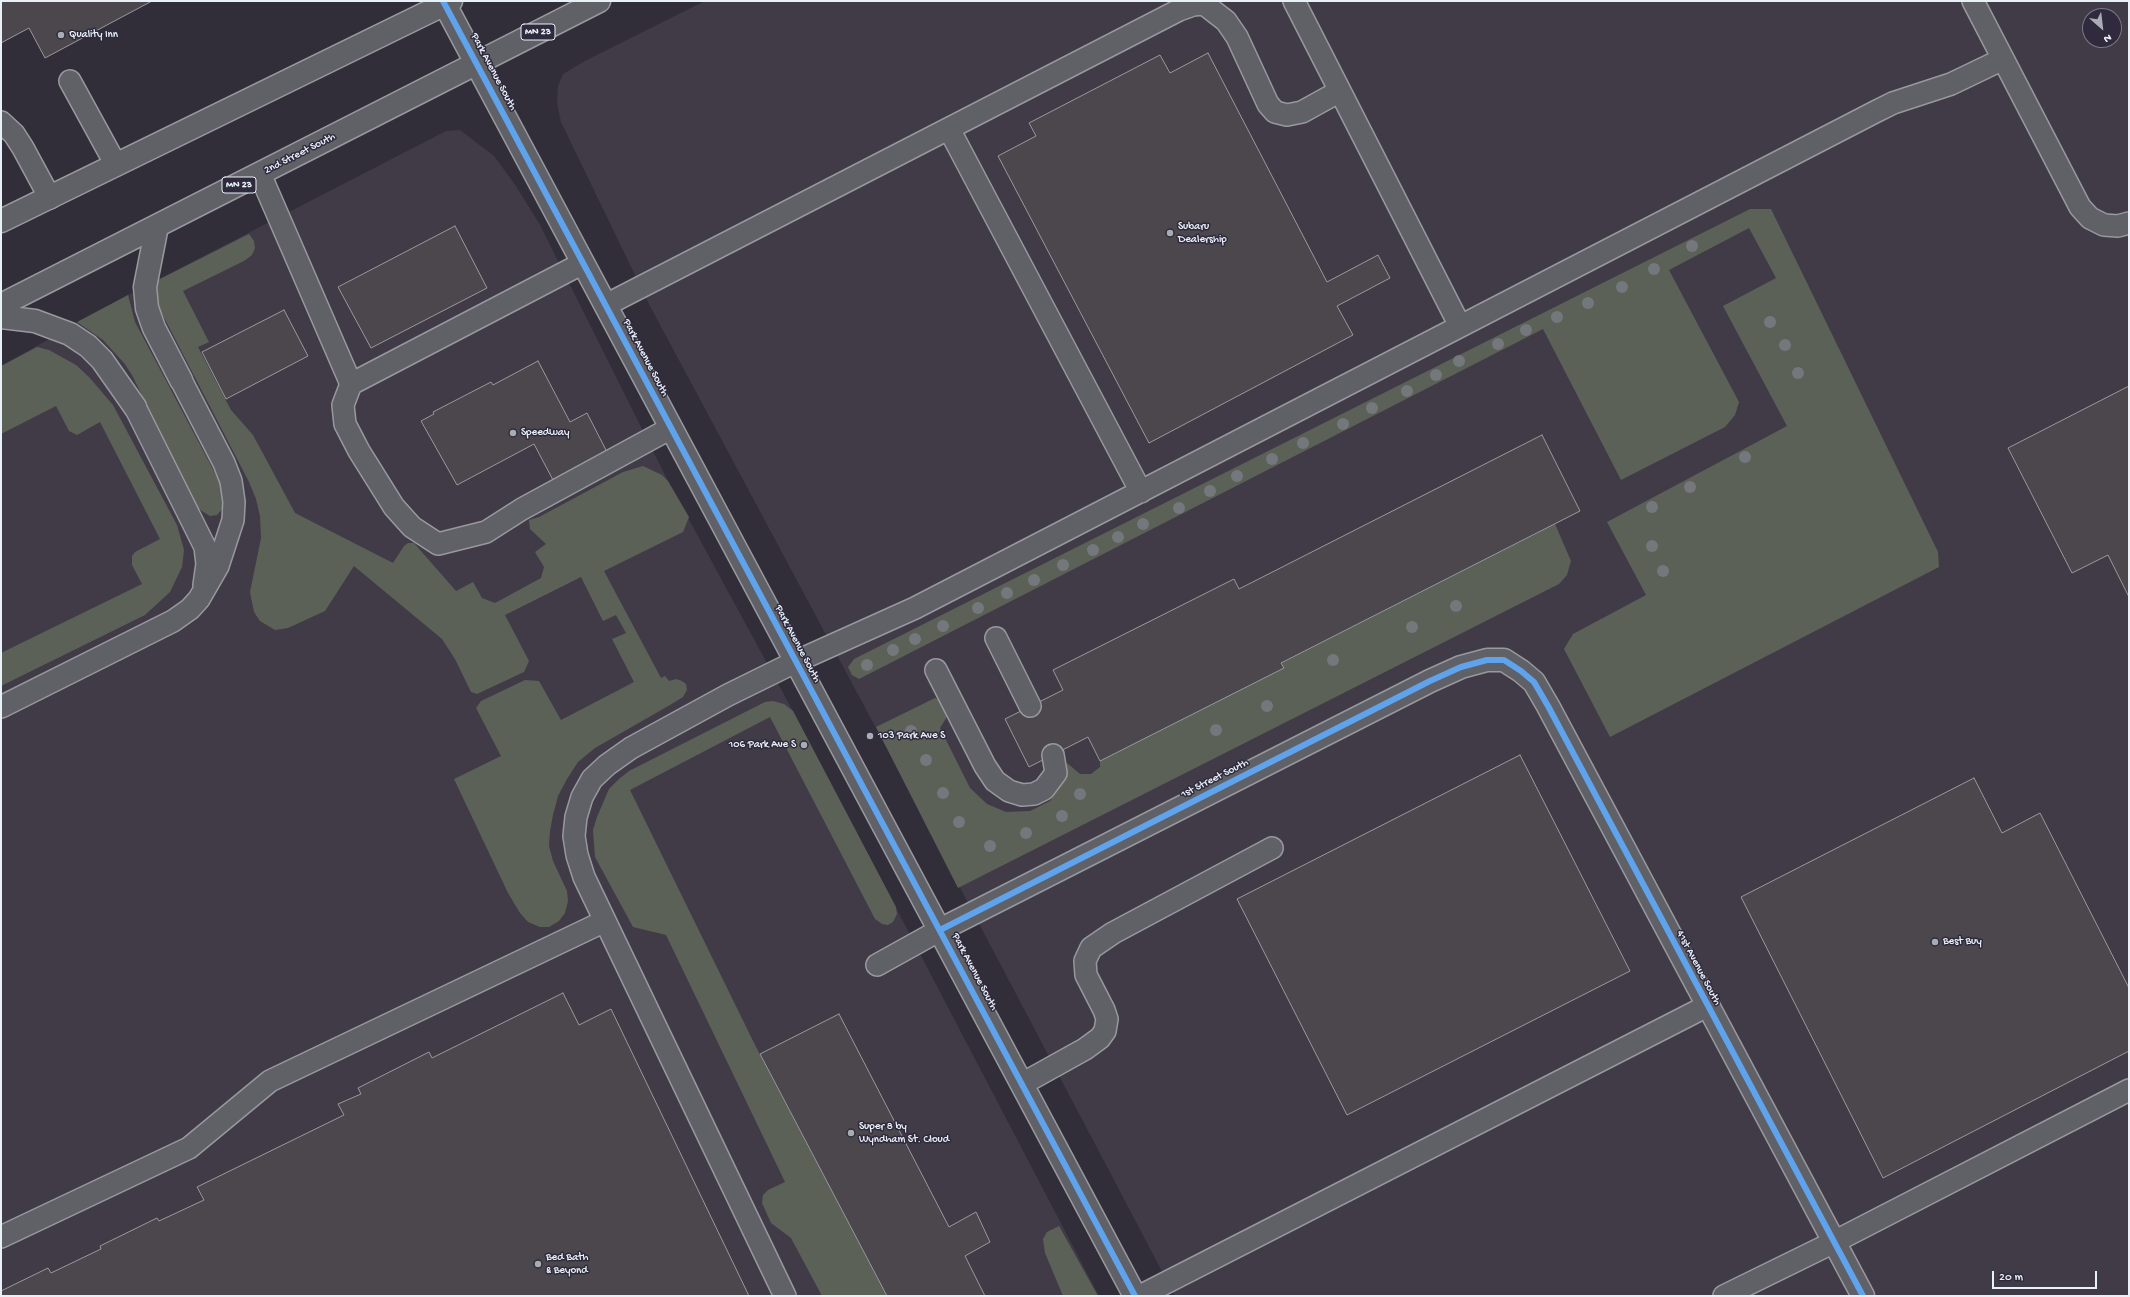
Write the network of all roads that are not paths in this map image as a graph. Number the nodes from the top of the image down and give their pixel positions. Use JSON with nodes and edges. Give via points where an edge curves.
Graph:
{"nodes":[{"id":1,"x":599,"y":1,"type":"edge"},
{"id":2,"x":1294,"y":1,"type":"edge"},
{"id":3,"x":1973,"y":1,"type":"edge"},
{"id":4,"x":446,"y":2,"type":"edge"},
{"id":5,"x":2003,"y":59,"type":"junction"},
{"id":6,"x":477,"y":63,"type":"junction"},
{"id":7,"x":70,"y":81,"type":"dead end"},
{"id":8,"x":1340,"y":91,"type":"junction"},
{"id":9,"x":1,"y":122,"type":"edge"},
{"id":10,"x":949,"y":129,"type":"junction"},
{"id":11,"x":116,"y":165,"type":"junction"},
{"id":12,"x":260,"y":174,"type":"junction"},
{"id":13,"x":50,"y":198,"type":"junction"},
{"id":14,"x":1,"y":221,"type":"edge"},
{"id":15,"x":2129,"y":223,"type":"edge"},
{"id":16,"x":157,"y":226,"type":"junction"},
{"id":17,"x":583,"y":262,"type":"junction"},
{"id":18,"x":606,"y":305,"type":"junction"},
{"id":19,"x":1,"y":306,"type":"edge"},
{"id":20,"x":1,"y":317,"type":"edge"},
{"id":21,"x":1460,"y":326,"type":"junction"},
{"id":22,"x":181,"y":380,"type":"joint"},
{"id":23,"x":351,"y":384,"type":"junction"},
{"id":24,"x":135,"y":407,"type":"joint"},
{"id":25,"x":671,"y":428,"type":"junction"},
{"id":26,"x":1141,"y":492,"type":"junction"},
{"id":27,"x":199,"y":599,"type":"junction"},
{"id":28,"x":996,"y":638,"type":"dead end"},
{"id":29,"x":1504,"y":660,"type":"joint"},
{"id":30,"x":795,"y":662,"type":"junction"},
{"id":31,"x":936,"y":670,"type":"dead end"},
{"id":32,"x":1030,"y":706,"type":"dead end"},
{"id":33,"x":1,"y":707,"type":"edge"},
{"id":34,"x":1053,"y":755,"type":"dead end"},
{"id":35,"x":1272,"y":848,"type":"dead end"},
{"id":36,"x":605,"y":921,"type":"junction"},
{"id":37,"x":940,"y":930,"type":"junction"},
{"id":38,"x":877,"y":965,"type":"dead end"},
{"id":39,"x":1707,"y":1006,"type":"junction"},
{"id":40,"x":1022,"y":1084,"type":"junction"},
{"id":41,"x":2129,"y":1090,"type":"edge"},
{"id":42,"x":1,"y":1237,"type":"edge"},
{"id":43,"x":1834,"y":1242,"type":"junction"},
{"id":44,"x":1746,"y":1291,"type":"edge"},
{"id":45,"x":785,"y":1296,"type":"edge"},
{"id":46,"x":1135,"y":1296,"type":"edge"},
{"id":47,"x":1140,"y":1296,"type":"edge"},
{"id":48,"x":1724,"y":1296,"type":"edge"},
{"id":49,"x":1863,"y":1296,"type":"edge"}],
"edges":[{"from":1,"to":6,"type":"main road","name":"2nd Street South","number":"MN 23"},
{"from":2,"to":8,"type":"lane"},
{"from":3,"to":5,"type":"lane"},
{"from":4,"to":6,"type":"main road","name":"Park Avenue South"},
{"from":4,"to":11,"type":"main road"},
{"from":5,"to":15,"type":"lane","via":[[2080,207],[2090,218],[2104,225],[2118,226]]},
{"from":5,"to":21,"type":"lane","via":[[1951,84],[1874,112]]},
{"from":6,"to":12,"type":"main road","name":"2nd Street South","number":"MN 23"},
{"from":6,"to":17,"type":"main road","name":"Park Avenue South"},
{"from":7,"to":11,"type":"lane"},
{"from":8,"to":10,"type":"lane","via":[[1302,112],[1286,115],[1275,112],[1268,104],[1237,37],[1226,21],[1204,4],[1193,5]]},
{"from":8,"to":21,"type":"lane"},
{"from":9,"to":13,"type":"lane","via":[[14,134]]},
{"from":10,"to":18,"type":"lane"},
{"from":10,"to":26,"type":"lane"},
{"from":11,"to":13,"type":"main road"},
{"from":12,"to":16,"type":"main road","name":"2nd Street South","number":"MN 23"},
{"from":12,"to":23,"type":"lane"},
{"from":13,"to":14,"type":"main road"},
{"from":16,"to":19,"type":"main road","name":"2nd Street South","number":"MN 23"},
{"from":16,"to":22,"type":"main road","via":[[145,287],[147,308],[154,328]]},
{"from":17,"to":18,"type":"main road","name":"Park Avenue South"},
{"from":17,"to":23,"type":"lane"},
{"from":18,"to":25,"type":"main road","name":"Park Avenue South"},
{"from":20,"to":24,"type":"main road","via":[[35,322],[76,338],[102,360]]},
{"from":21,"to":26,"type":"lane"},
{"from":22,"to":27,"type":"lane","via":[[224,463],[231,481],[234,502],[232,520],[218,566]]},
{"from":23,"to":25,"type":"lane","via":[[343,405],[345,424],[359,451],[394,507],[412,527],[438,544],[486,532],[522,509]]},
{"from":24,"to":27,"type":"lane","via":[[205,547],[206,582]]},
{"from":25,"to":30,"type":"main road","name":"Park Avenue South"},
{"from":26,"to":30,"type":"lane","via":[[915,608]]},
{"from":27,"to":33,"type":"lane","via":[[173,621]]},
{"from":28,"to":32,"type":"lane"},
{"from":29,"to":37,"type":"main road","name":"1st Street South","via":[[1487,660],[1461,667],[1430,681]]},
{"from":29,"to":39,"type":"main road","name":"41st Avenue South","via":[[1534,682]]},
{"from":30,"to":36,"type":"lane","via":[[631,748],[607,764],[592,779],[582,797],[574,836],[584,877]]},
{"from":30,"to":37,"type":"main road","name":"Park Avenue South"},
{"from":31,"to":34,"type":"lane","via":[[985,766],[995,781],[1009,792],[1034,794],[1044,789],[1056,773]]},
{"from":35,"to":40,"type":"lane","via":[[1113,933],[1091,948],[1086,961],[1086,975],[1104,1010],[1107,1019],[1105,1031],[1085,1049]]},
{"from":36,"to":42,"type":"lane","via":[[270,1082],[189,1148]]},
{"from":36,"to":45,"type":"lane"},
{"from":37,"to":38,"type":"lane"},
{"from":37,"to":40,"type":"main road","name":"Park Avenue South"},
{"from":39,"to":43,"type":"main road","name":"41st Avenue South"},
{"from":39,"to":47,"type":"lane"},
{"from":40,"to":46,"type":"main road","name":"Park Avenue South"},
{"from":41,"to":43,"type":"lane"},
{"from":43,"to":44,"type":"lane"},
{"from":43,"to":49,"type":"main road","name":"41st Avenue South"},
{"from":44,"to":48,"type":"lane"}]}
